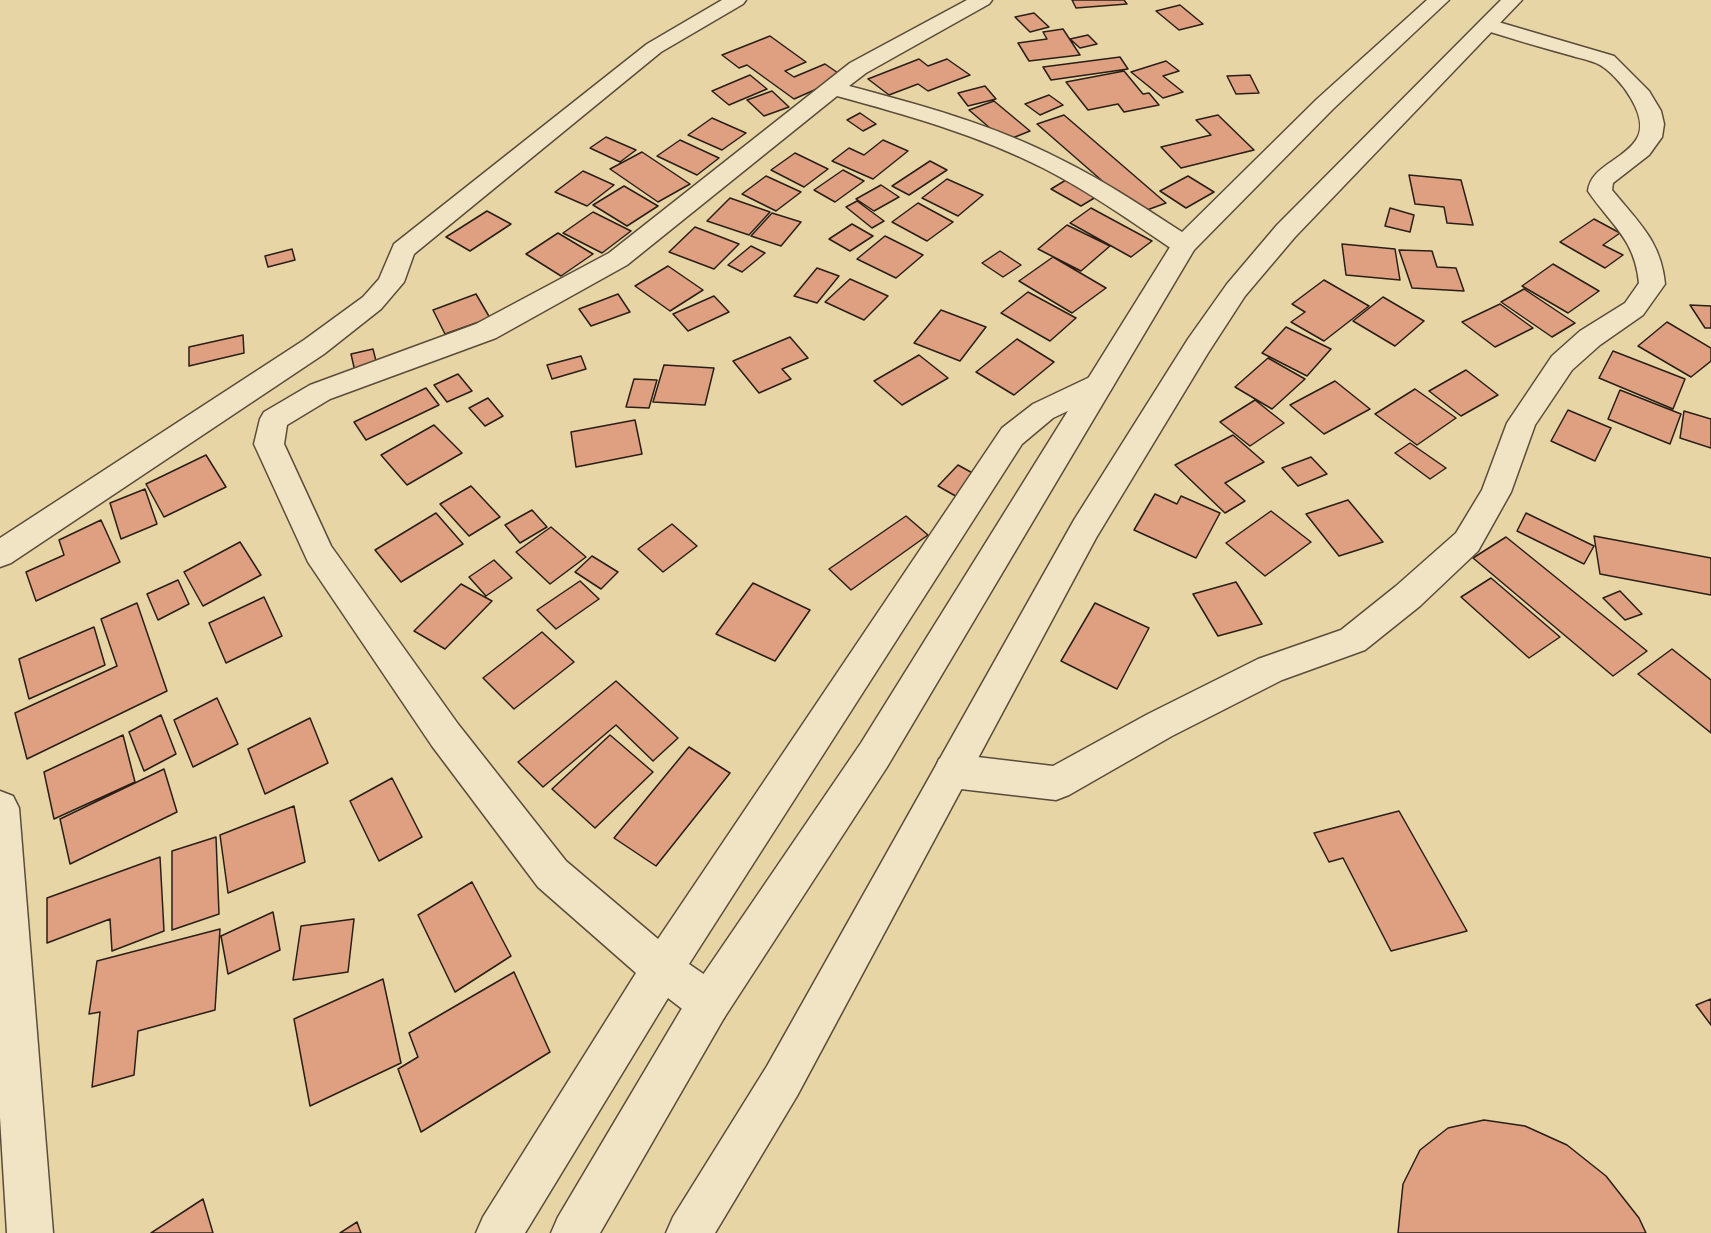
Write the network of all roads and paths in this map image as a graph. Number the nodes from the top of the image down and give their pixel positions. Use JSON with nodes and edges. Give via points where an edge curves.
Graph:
{"nodes":[{"id":1,"x":736,"y":0,"type":"edge"},
{"id":2,"x":982,"y":0,"type":"edge"},
{"id":3,"x":1439,"y":0,"type":"edge"},
{"id":4,"x":1512,"y":0,"type":"edge"},
{"id":5,"x":1488,"y":25,"type":"junction"},
{"id":6,"x":833,"y":88,"type":"junction"},
{"id":7,"x":1184,"y":245,"type":"junction"},
{"id":8,"x":1100,"y":384,"type":"junction"},
{"id":9,"x":0,"y":554,"type":"edge"},
{"id":10,"x":952,"y":771,"type":"junction"},
{"id":11,"x":0,"y":808,"type":"edge"},
{"id":12,"x":662,"y":969,"type":"junction"},
{"id":13,"x":709,"y":1003,"type":"junction"},
{"id":14,"x":30,"y":1233,"type":"edge"},
{"id":15,"x":499,"y":1233,"type":"edge"},
{"id":16,"x":574,"y":1233,"type":"edge"},
{"id":17,"x":689,"y":1233,"type":"edge"}],
"edges":[{"from":1,"to":9,"type":"street","via":[[654,48],[403,250],[391,282],[372,303],[314,347]]},
{"from":2,"to":6,"type":"street","via":[[858,68]]},
{"from":3,"to":7,"type":"street","via":[[1325,104]]},
{"from":4,"to":5,"type":"street"},
{"from":5,"to":10,"type":"street","via":[[1286,231],[1236,290],[1085,529]]},
{"from":5,"to":10,"type":"street","via":[[1607,60],[1653,113],[1653,135],[1632,161],[1601,180],[1600,191],[1639,240],[1650,262],[1652,284],[1634,309],[1590,338],[1563,363],[1521,423],[1496,492],[1467,542],[1353,639],[1270,669],[1160,724],[1056,783]]},
{"from":6,"to":7,"type":"street","via":[[937,116],[1025,152],[1080,178]]},
{"from":6,"to":12,"type":"street","via":[[618,258],[486,331],[320,392],[274,419],[269,444],[319,553],[445,735],[552,874]]},
{"from":7,"to":8,"type":"street"},
{"from":8,"to":12,"type":"street","via":[[1043,411],[1012,436]]},
{"from":8,"to":13,"type":"street","via":[[874,755]]},
{"from":10,"to":17,"type":"street","via":[[782,1081]]},
{"from":11,"to":14,"type":"street"},
{"from":12,"to":13,"type":"street"},
{"from":12,"to":15,"type":"street"},
{"from":13,"to":16,"type":"street"}]}
